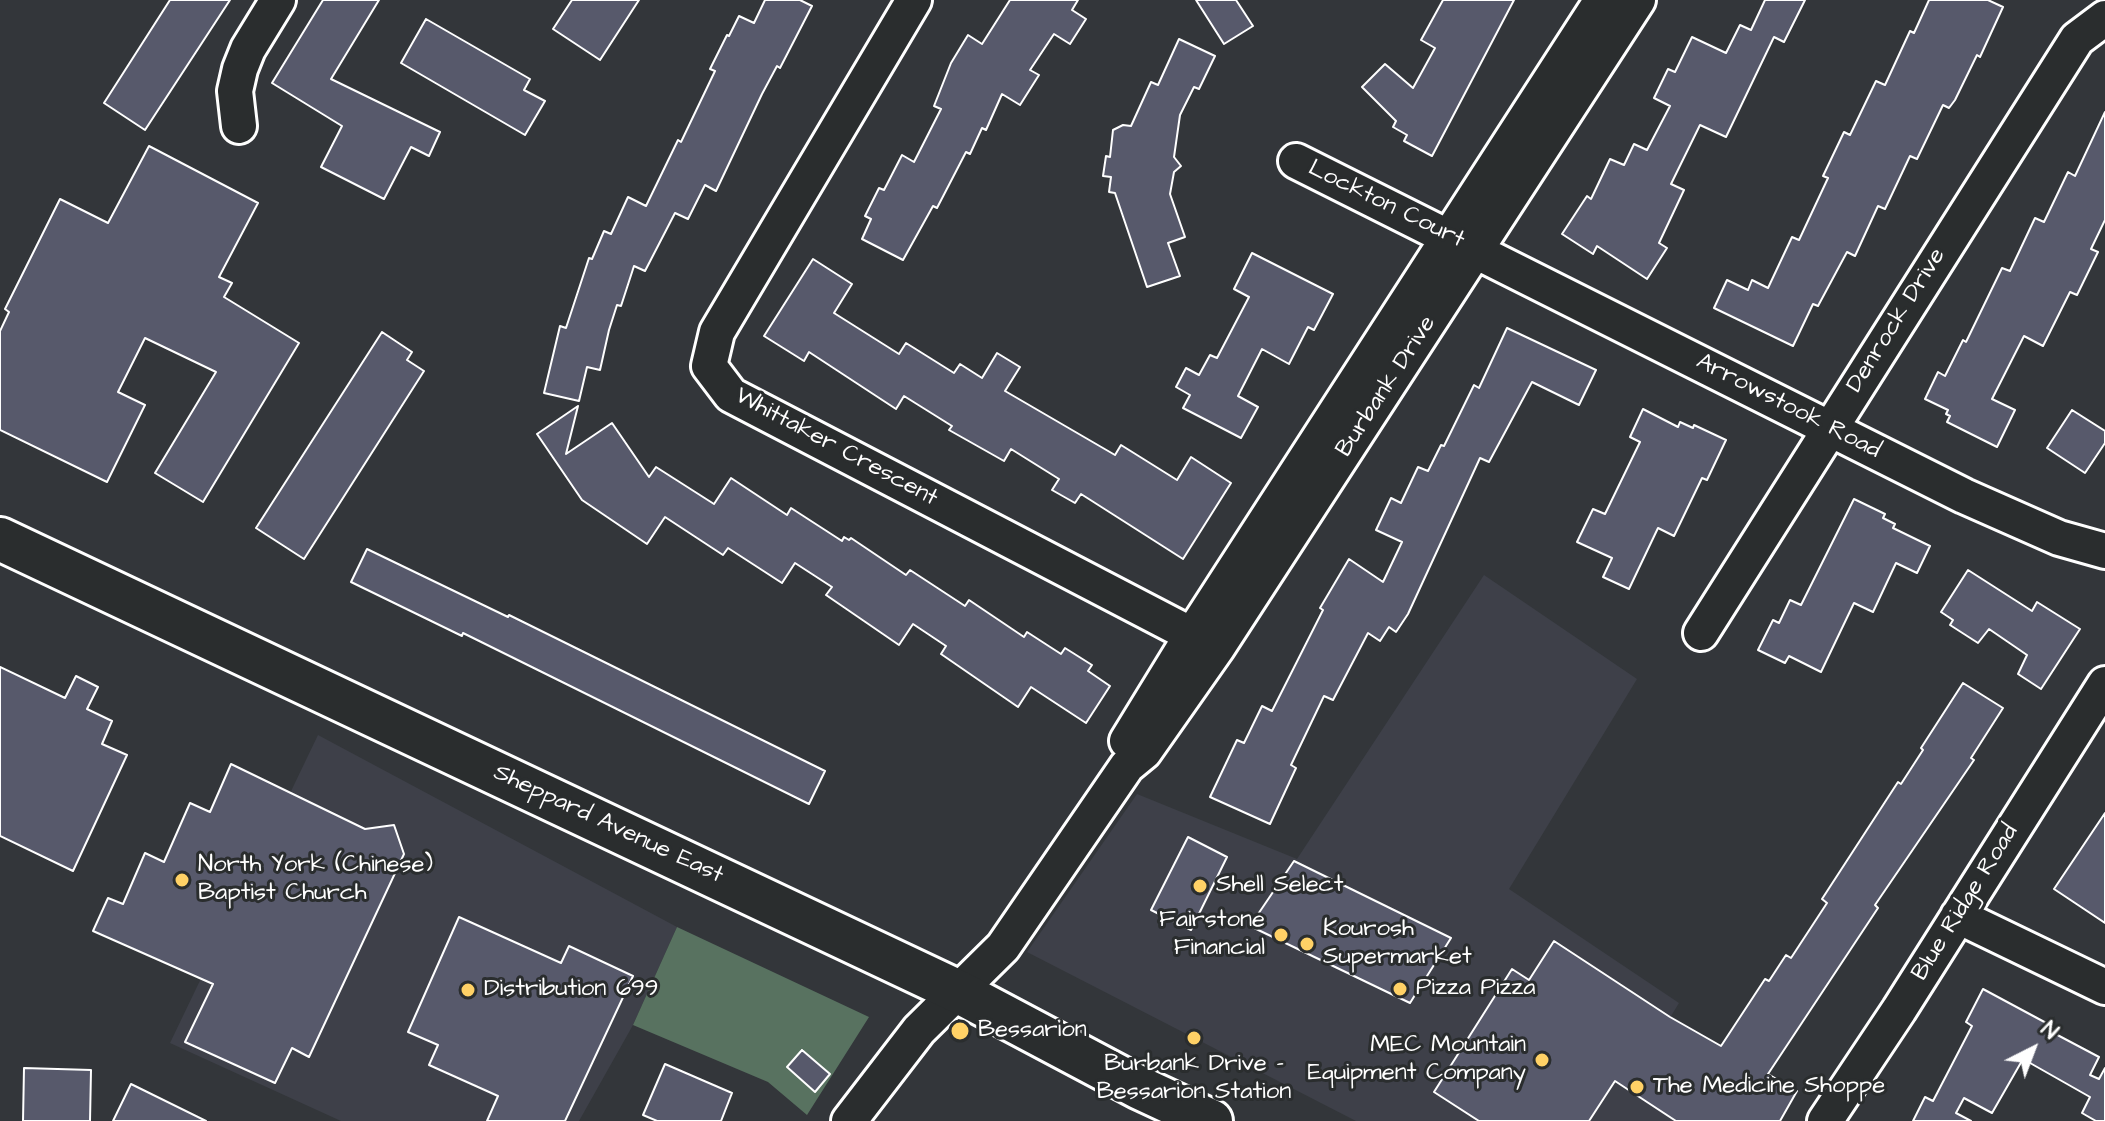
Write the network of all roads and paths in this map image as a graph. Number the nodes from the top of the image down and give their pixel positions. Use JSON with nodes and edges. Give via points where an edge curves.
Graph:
{"nodes":[{"id":1,"x":278,"y":0,"type":"edge"},
{"id":2,"x":914,"y":0,"type":"edge"},
{"id":3,"x":1602,"y":0,"type":"edge"},
{"id":4,"x":1638,"y":0,"type":"edge"},
{"id":5,"x":2104,"y":18,"type":"edge"},
{"id":6,"x":239,"y":126,"type":"dead end"},
{"id":7,"x":1296,"y":161,"type":"dead end"},
{"id":8,"x":1464,"y":243,"type":"junction"},
{"id":9,"x":1829,"y":427,"type":"junction"},
{"id":10,"x":0,"y":539,"type":"edge"},
{"id":11,"x":2105,"y":551,"type":"edge"},
{"id":12,"x":1701,"y":633,"type":"dead end"},
{"id":13,"x":1204,"y":642,"type":"junction"},
{"id":14,"x":2105,"y":684,"type":"edge"},
{"id":15,"x":1958,"y":916,"type":"junction"},
{"id":16,"x":2105,"y":987,"type":"edge"},
{"id":17,"x":959,"y":992,"type":"junction"},
{"id":18,"x":849,"y":1121,"type":"edge"},
{"id":19,"x":1211,"y":1121,"type":"edge"},
{"id":20,"x":1825,"y":1121,"type":"edge"}],
"edges":[{"from":1,"to":6,"type":"street","via":[[240,69],[235,91]]},
{"from":2,"to":13,"type":"street","name":"Whittaker Crescent","via":[[717,332],[709,366],[731,395]]},
{"from":3,"to":8,"type":"street","name":"Burbank Drive"},
{"from":4,"to":8,"type":"street","name":"Burbank Drive"},
{"from":5,"to":9,"type":"street","name":"Denrock Drive","via":[[2077,39]]},
{"from":7,"to":8,"type":"street","name":"Lockton Court"},
{"from":8,"to":9,"type":"street","name":"Arrowstook Road"},
{"from":8,"to":13,"type":"street","name":"Burbank Drive"},
{"from":9,"to":11,"type":"street","name":"Arrowstook Road","via":[[1994,509],[2059,538]]},
{"from":9,"to":12,"type":"street","name":"Denrock Drive"},
{"from":10,"to":17,"type":"main road","name":"Sheppard Avenue East"},
{"from":13,"to":17,"type":"street","name":"Burbank Drive","via":[[1144,752],[1127,766],[1003,947]]},
{"from":14,"to":15,"type":"street","name":"Blue Ridge Road"},
{"from":15,"to":16,"type":"street"},
{"from":15,"to":20,"type":"street","name":"Blue Ridge Road"},
{"from":17,"to":18,"type":"street","name":"Burbank Drive","via":[[919,1030]]},
{"from":17,"to":19,"type":"main road","name":"Sheppard Avenue East"}]}
